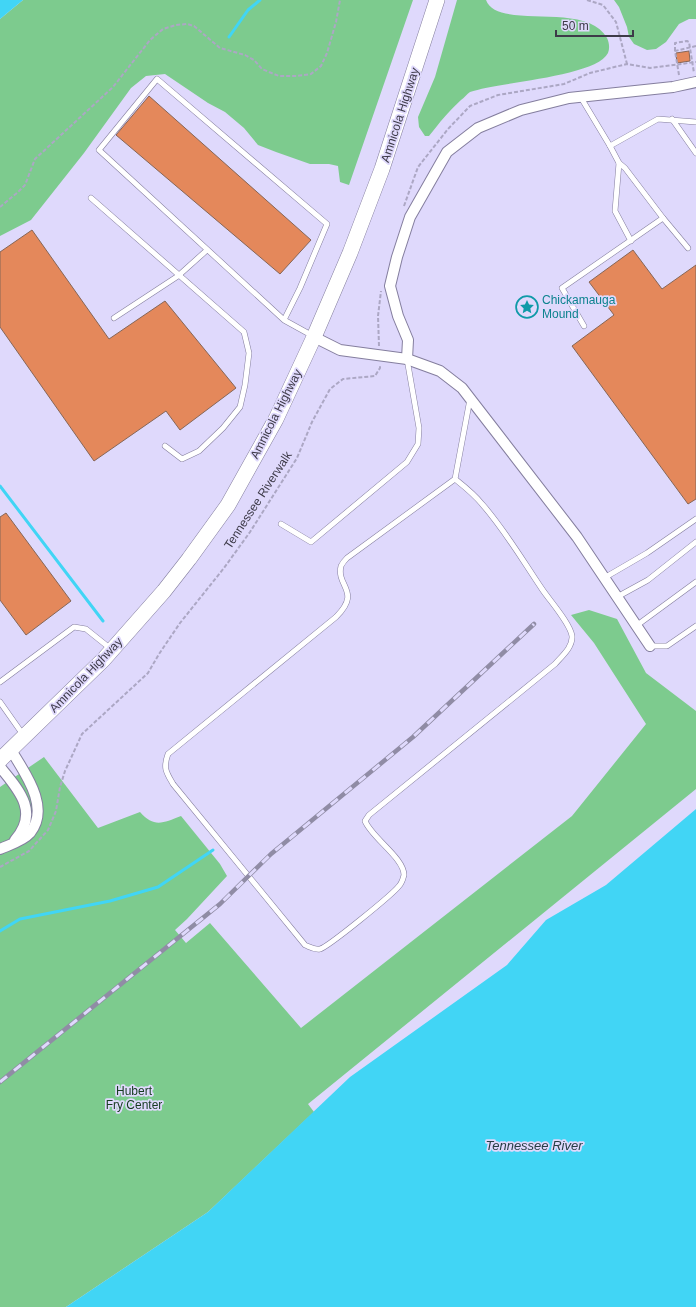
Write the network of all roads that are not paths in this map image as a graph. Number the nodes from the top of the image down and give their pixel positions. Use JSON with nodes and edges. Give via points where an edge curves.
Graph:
{"nodes":[{"id":1,"x":436,"y":4,"type":"edge"},
{"id":2,"x":695,"y":79,"type":"edge"},
{"id":3,"x":580,"y":96,"type":"junction"},
{"id":4,"x":672,"y":119,"type":"junction"},
{"id":5,"x":696,"y":122,"type":"edge"},
{"id":6,"x":610,"y":146,"type":"junction"},
{"id":7,"x":696,"y":153,"type":"edge"},
{"id":8,"x":619,"y":163,"type":"junction"},
{"id":9,"x":91,"y":198,"type":"dead end"},
{"id":10,"x":663,"y":218,"type":"junction"},
{"id":11,"x":631,"y":241,"type":"junction"},
{"id":12,"x":688,"y":248,"type":"dead end"},
{"id":13,"x":207,"y":250,"type":"junction"},
{"id":14,"x":178,"y":276,"type":"junction"},
{"id":15,"x":114,"y":318,"type":"dead end"},
{"id":16,"x":284,"y":320,"type":"junction"},
{"id":17,"x":584,"y":326,"type":"dead end"},
{"id":18,"x":314,"y":337,"type":"junction"},
{"id":19,"x":407,"y":359,"type":"junction"},
{"id":20,"x":470,"y":398,"type":"junction"},
{"id":21,"x":165,"y":446,"type":"dead end"},
{"id":22,"x":455,"y":479,"type":"junction"},
{"id":23,"x":696,"y":519,"type":"edge"},
{"id":24,"x":281,"y":524,"type":"dead end"},
{"id":25,"x":696,"y":542,"type":"edge"},
{"id":26,"x":604,"y":578,"type":"junction"},
{"id":27,"x":696,"y":582,"type":"edge"},
{"id":28,"x":618,"y":597,"type":"junction"},
{"id":29,"x":636,"y":626,"type":"junction"},
{"id":30,"x":696,"y":626,"type":"edge"},
{"id":31,"x":650,"y":646,"type":"joint"},
{"id":32,"x":112,"y":650,"type":"junction"},
{"id":33,"x":0,"y":682,"type":"edge"},
{"id":34,"x":0,"y":702,"type":"edge"},
{"id":35,"x":25,"y":737,"type":"junction"},
{"id":36,"x":11,"y":750,"type":"junction"},
{"id":37,"x":0,"y":760,"type":"edge"},
{"id":38,"x":0,"y":767,"type":"edge"},
{"id":39,"x":12,"y":843,"type":"junction"},
{"id":40,"x":0,"y":850,"type":"edge"}],
"edges":[{"from":1,"to":18,"type":"main road","name":"Amnicola Highway","via":[[382,169]]},
{"from":2,"to":3,"type":"street","via":[[672,87]]},
{"from":3,"to":6,"type":"lane"},
{"from":3,"to":19,"type":"street","via":[[521,110],[478,128],[447,152],[410,217],[390,286],[408,340]]},
{"from":4,"to":5,"type":"lane"},
{"from":4,"to":6,"type":"lane","via":[[658,119]]},
{"from":4,"to":7,"type":"lane"},
{"from":6,"to":8,"type":"lane"},
{"from":8,"to":10,"type":"lane"},
{"from":8,"to":11,"type":"lane","via":[[615,211]]},
{"from":9,"to":14,"type":"lane"},
{"from":10,"to":11,"type":"lane"},
{"from":10,"to":12,"type":"lane"},
{"from":11,"to":17,"type":"lane","via":[[562,288]]},
{"from":13,"to":14,"type":"lane"},
{"from":13,"to":16,"type":"lane"},
{"from":13,"to":16,"type":"lane","via":[[99,150],[157,78],[327,224]]},
{"from":14,"to":15,"type":"lane"},
{"from":14,"to":21,"type":"lane","via":[[244,332],[249,353],[240,407],[223,428],[199,451],[182,460]]},
{"from":16,"to":18,"type":"lane"},
{"from":18,"to":19,"type":"street","via":[[340,350]]},
{"from":18,"to":32,"type":"main road","name":"Amnicola Highway","via":[[276,418],[228,505],[164,591]]},
{"from":19,"to":20,"type":"street","via":[[440,371],[462,388]]},
{"from":19,"to":24,"type":"lane","via":[[419,437],[418,444],[407,462],[311,542]]},
{"from":20,"to":22,"type":"lane"},
{"from":20,"to":26,"type":"street","via":[[577,537]]},
{"from":22,"to":22,"type":"lane","via":[[347,558],[341,566],[348,598],[344,609],[168,754],[165,763],[166,772],[173,784],[305,945],[311,948],[320,949],[332,943],[402,881],[404,875],[399,863],[368,827],[365,821],[369,815],[555,664],[571,643],[572,635],[563,618],[505,535],[482,504]]},
{"from":23,"to":26,"type":"lane","via":[[647,553]]},
{"from":25,"to":28,"type":"lane","via":[[648,580]]},
{"from":26,"to":28,"type":"street"},
{"from":27,"to":29,"type":"lane"},
{"from":28,"to":29,"type":"street"},
{"from":29,"to":31,"type":"street"},
{"from":30,"to":31,"type":"lane","via":[[667,646]]},
{"from":32,"to":33,"type":"lane","via":[[86,629],[74,627]]},
{"from":32,"to":35,"type":"main road","name":"Amnicola Highway"},
{"from":34,"to":35,"type":"lane"},
{"from":35,"to":36,"type":"main road","name":"Amnicola Highway"},
{"from":36,"to":37,"type":"main road","name":"Amnicola Highway"},
{"from":36,"to":39,"type":"street","via":[[34,790],[37,808],[35,824],[29,833]]},
{"from":38,"to":39,"type":"street","via":[[19,790],[25,806],[23,828]]},
{"from":39,"to":40,"type":"street"}]}
